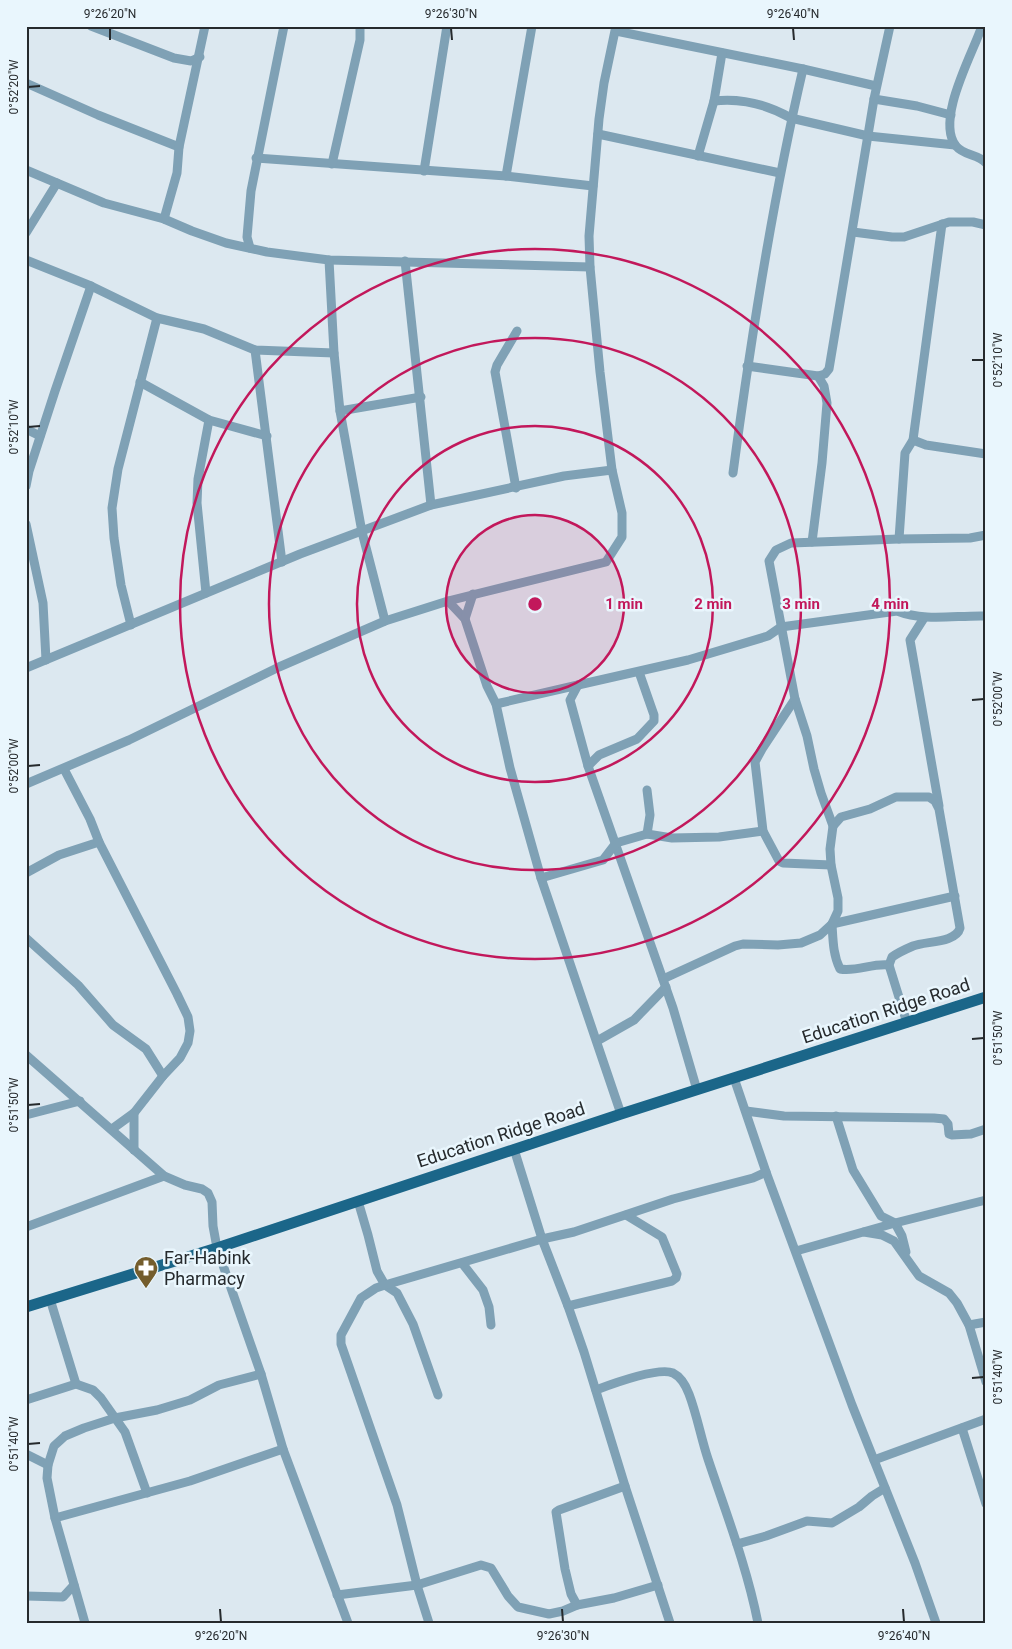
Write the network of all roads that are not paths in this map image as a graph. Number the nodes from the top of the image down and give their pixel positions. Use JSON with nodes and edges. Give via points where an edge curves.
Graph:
{"nodes":[{"id":1,"x":91,"y":26,"type":"edge"},
{"id":2,"x":205,"y":26,"type":"edge"},
{"id":3,"x":284,"y":26,"type":"edge"},
{"id":4,"x":360,"y":26,"type":"edge"},
{"id":5,"x":447,"y":26,"type":"edge"},
{"id":6,"x":532,"y":26,"type":"edge"},
{"id":7,"x":890,"y":26,"type":"edge"},
{"id":8,"x":982,"y":26,"type":"edge"},
{"id":9,"x":616,"y":28,"type":"edge"},
{"id":10,"x":977,"y":42,"type":"junction"},
{"id":11,"x":986,"y":46,"type":"edge"},
{"id":12,"x":722,"y":53,"type":"junction"},
{"id":13,"x":200,"y":57,"type":"junction"},
{"id":14,"x":803,"y":69,"type":"junction"},
{"id":15,"x":26,"y":83,"type":"edge"},
{"id":16,"x":876,"y":86,"type":"junction"},
{"id":17,"x":874,"y":99,"type":"junction"},
{"id":18,"x":714,"y":101,"type":"junction"},
{"id":19,"x":951,"y":115,"type":"junction"},
{"id":20,"x":791,"y":118,"type":"junction"},
{"id":21,"x":598,"y":134,"type":"junction"},
{"id":22,"x":868,"y":136,"type":"junction"},
{"id":23,"x":955,"y":146,"type":"junction"},
{"id":24,"x":179,"y":147,"type":"junction"},
{"id":25,"x":698,"y":156,"type":"junction"},
{"id":26,"x":256,"y":158,"type":"junction"},
{"id":27,"x":986,"y":163,"type":"edge"},
{"id":28,"x":332,"y":164,"type":"junction"},
{"id":29,"x":26,"y":170,"type":"edge"},
{"id":30,"x":424,"y":171,"type":"junction"},
{"id":31,"x":780,"y":173,"type":"junction"},
{"id":32,"x":506,"y":176,"type":"junction"},
{"id":33,"x":57,"y":183,"type":"junction"},
{"id":34,"x":594,"y":186,"type":"junction"},
{"id":35,"x":164,"y":218,"type":"junction"},
{"id":36,"x":942,"y":224,"type":"junction"},
{"id":37,"x":986,"y":225,"type":"edge"},
{"id":38,"x":853,"y":232,"type":"junction"},
{"id":39,"x":26,"y":233,"type":"edge"},
{"id":40,"x":250,"y":248,"type":"junction"},
{"id":41,"x":26,"y":260,"type":"edge"},
{"id":42,"x":329,"y":260,"type":"junction"},
{"id":43,"x":405,"y":261,"type":"junction"},
{"id":44,"x":590,"y":267,"type":"junction"},
{"id":45,"x":91,"y":286,"type":"junction"},
{"id":46,"x":156,"y":318,"type":"junction"},
{"id":47,"x":517,"y":330,"type":"dead end"},
{"id":48,"x":255,"y":350,"type":"junction"},
{"id":49,"x":334,"y":353,"type":"junction"},
{"id":50,"x":747,"y":366,"type":"junction"},
{"id":51,"x":818,"y":376,"type":"junction"},
{"id":52,"x":140,"y":382,"type":"junction"},
{"id":53,"x":421,"y":397,"type":"junction"},
{"id":54,"x":340,"y":410,"type":"junction"},
{"id":55,"x":209,"y":420,"type":"junction"},
{"id":56,"x":26,"y":429,"type":"edge"},
{"id":57,"x":40,"y":436,"type":"junction"},
{"id":58,"x":267,"y":436,"type":"junction"},
{"id":59,"x":913,"y":440,"type":"junction"},
{"id":60,"x":986,"y":454,"type":"edge"},
{"id":61,"x":612,"y":470,"type":"junction"},
{"id":62,"x":733,"y":473,"type":"dead end"},
{"id":63,"x":26,"y":486,"type":"edge"},
{"id":64,"x":516,"y":488,"type":"junction"},
{"id":65,"x":431,"y":505,"type":"junction"},
{"id":66,"x":26,"y":524,"type":"edge"},
{"id":67,"x":362,"y":532,"type":"junction"},
{"id":68,"x":986,"y":535,"type":"edge"},
{"id":69,"x":899,"y":539,"type":"junction"},
{"id":70,"x":812,"y":542,"type":"junction"},
{"id":71,"x":282,"y":562,"type":"junction"},
{"id":72,"x":37,"y":575,"type":"junction"},
{"id":73,"x":26,"y":576,"type":"edge"},
{"id":74,"x":206,"y":593,"type":"junction"},
{"id":75,"x":473,"y":594,"type":"junction"},
{"id":76,"x":448,"y":601,"type":"junction"},
{"id":77,"x":986,"y":616,"type":"edge"},
{"id":78,"x":924,"y":618,"type":"junction"},
{"id":79,"x":465,"y":619,"type":"junction"},
{"id":80,"x":385,"y":621,"type":"junction"},
{"id":81,"x":131,"y":626,"type":"junction"},
{"id":82,"x":782,"y":627,"type":"junction"},
{"id":83,"x":46,"y":660,"type":"junction"},
{"id":84,"x":26,"y":668,"type":"edge"},
{"id":85,"x":639,"y":672,"type":"junction"},
{"id":86,"x":578,"y":685,"type":"junction"},
{"id":87,"x":795,"y":699,"type":"junction"},
{"id":88,"x":496,"y":704,"type":"junction"},
{"id":89,"x":588,"y":766,"type":"junction"},
{"id":90,"x":64,"y":769,"type":"junction"},
{"id":91,"x":26,"y":784,"type":"edge"},
{"id":92,"x":646,"y":790,"type":"dead end"},
{"id":93,"x":939,"y":809,"type":"junction"},
{"id":94,"x":833,"y":826,"type":"junction"},
{"id":95,"x":763,"y":831,"type":"junction"},
{"id":96,"x":647,"y":834,"type":"junction"},
{"id":97,"x":99,"y":842,"type":"junction"},
{"id":98,"x":616,"y":843,"type":"junction"},
{"id":99,"x":831,"y":865,"type":"junction"},
{"id":100,"x":26,"y":873,"type":"edge"},
{"id":101,"x":541,"y":878,"type":"junction"},
{"id":102,"x":955,"y":896,"type":"junction"},
{"id":103,"x":832,"y":924,"type":"junction"},
{"id":104,"x":26,"y":938,"type":"edge"},
{"id":105,"x":889,"y":965,"type":"junction"},
{"id":106,"x":664,"y":983,"type":"junction"},
{"id":107,"x":986,"y":997,"type":"edge"},
{"id":108,"x":907,"y":1023,"type":"junction"},
{"id":109,"x":597,"y":1042,"type":"junction"},
{"id":110,"x":26,"y":1055,"type":"edge"},
{"id":111,"x":163,"y":1076,"type":"junction"},
{"id":112,"x":734,"y":1078,"type":"junction"},
{"id":113,"x":698,"y":1090,"type":"junction"},
{"id":114,"x":80,"y":1101,"type":"junction"},
{"id":115,"x":746,"y":1111,"type":"junction"},
{"id":116,"x":134,"y":1113,"type":"junction"},
{"id":117,"x":621,"y":1114,"type":"junction"},
{"id":118,"x":26,"y":1115,"type":"edge"},
{"id":119,"x":836,"y":1116,"type":"junction"},
{"id":120,"x":112,"y":1129,"type":"junction"},
{"id":121,"x":986,"y":1129,"type":"edge"},
{"id":122,"x":514,"y":1149,"type":"junction"},
{"id":123,"x":134,"y":1150,"type":"junction"},
{"id":124,"x":766,"y":1172,"type":"junction"},
{"id":125,"x":164,"y":1176,"type":"junction"},
{"id":126,"x":986,"y":1200,"type":"edge"},
{"id":127,"x":358,"y":1201,"type":"junction"},
{"id":128,"x":626,"y":1215,"type":"junction"},
{"id":129,"x":895,"y":1223,"type":"junction"},
{"id":130,"x":26,"y":1227,"type":"edge"},
{"id":131,"x":864,"y":1232,"type":"junction"},
{"id":132,"x":542,"y":1239,"type":"junction"},
{"id":133,"x":217,"y":1248,"type":"junction"},
{"id":134,"x":796,"y":1251,"type":"junction"},
{"id":135,"x":906,"y":1256,"type":"junction"},
{"id":136,"x":462,"y":1263,"type":"junction"},
{"id":137,"x":385,"y":1285,"type":"junction"},
{"id":138,"x":50,"y":1299,"type":"junction"},
{"id":139,"x":26,"y":1306,"type":"edge"},
{"id":140,"x":568,"y":1306,"type":"junction"},
{"id":141,"x":986,"y":1322,"type":"edge"},
{"id":142,"x":491,"y":1324,"type":"dead end"},
{"id":143,"x":969,"y":1325,"type":"junction"},
{"id":144,"x":261,"y":1374,"type":"junction"},
{"id":145,"x":986,"y":1382,"type":"edge"},
{"id":146,"x":76,"y":1384,"type":"junction"},
{"id":147,"x":596,"y":1390,"type":"junction"},
{"id":148,"x":438,"y":1395,"type":"dead end"},
{"id":149,"x":26,"y":1400,"type":"edge"},
{"id":150,"x":115,"y":1418,"type":"junction"},
{"id":151,"x":986,"y":1419,"type":"edge"},
{"id":152,"x":962,"y":1428,"type":"junction"},
{"id":153,"x":283,"y":1449,"type":"junction"},
{"id":154,"x":26,"y":1454,"type":"edge"},
{"id":155,"x":874,"y":1460,"type":"junction"},
{"id":156,"x":48,"y":1465,"type":"junction"},
{"id":157,"x":625,"y":1486,"type":"junction"},
{"id":158,"x":885,"y":1488,"type":"junction"},
{"id":159,"x":147,"y":1493,"type":"junction"},
{"id":160,"x":986,"y":1504,"type":"edge"},
{"id":161,"x":55,"y":1518,"type":"junction"},
{"id":162,"x":737,"y":1544,"type":"junction"},
{"id":163,"x":74,"y":1585,"type":"junction"},
{"id":164,"x":417,"y":1585,"type":"junction"},
{"id":165,"x":658,"y":1585,"type":"junction"},
{"id":166,"x":337,"y":1594,"type":"junction"},
{"id":167,"x":26,"y":1596,"type":"edge"},
{"id":168,"x":63,"y":1597,"type":"junction"},
{"id":169,"x":577,"y":1605,"type":"junction"},
{"id":170,"x":79,"y":1606,"type":"junction"},
{"id":171,"x":85,"y":1623,"type":"edge"},
{"id":172,"x":348,"y":1623,"type":"edge"},
{"id":173,"x":429,"y":1623,"type":"edge"},
{"id":174,"x":670,"y":1623,"type":"edge"},
{"id":175,"x":758,"y":1623,"type":"edge"},
{"id":176,"x":936,"y":1623,"type":"edge"}],
"edges":[{"from":1,"to":13,"type":"street","via":[[174,58],[191,61]]},
{"from":2,"to":13,"type":"street"},
{"from":3,"to":26,"type":"street"},
{"from":4,"to":28,"type":"street","via":[[360,40]]},
{"from":5,"to":30,"type":"street"},
{"from":6,"to":32,"type":"street"},
{"from":7,"to":16,"type":"street"},
{"from":8,"to":10,"type":"street"},
{"from":9,"to":12,"type":"street"},
{"from":9,"to":21,"type":"street","via":[[604,83]]},
{"from":10,"to":11,"type":"street"},
{"from":10,"to":19,"type":"street","via":[[954,97]]},
{"from":12,"to":14,"type":"street"},
{"from":12,"to":18,"type":"street"},
{"from":13,"to":24,"type":"street"},
{"from":14,"to":16,"type":"street"},
{"from":14,"to":20,"type":"street"},
{"from":15,"to":24,"type":"street"},
{"from":16,"to":17,"type":"street"},
{"from":17,"to":19,"type":"street"},
{"from":17,"to":22,"type":"street"},
{"from":18,"to":20,"type":"street","via":[[743,101]]},
{"from":18,"to":25,"type":"street"},
{"from":19,"to":23,"type":"street","via":[[951,135]]},
{"from":20,"to":22,"type":"street"},
{"from":20,"to":31,"type":"street"},
{"from":21,"to":25,"type":"street"},
{"from":21,"to":34,"type":"street"},
{"from":22,"to":23,"type":"street"},
{"from":22,"to":38,"type":"street"},
{"from":23,"to":27,"type":"street"},
{"from":24,"to":35,"type":"street","via":[[177,174]]},
{"from":25,"to":31,"type":"street"},
{"from":26,"to":28,"type":"street"},
{"from":26,"to":40,"type":"street","via":[[247,237]]},
{"from":28,"to":30,"type":"street"},
{"from":29,"to":33,"type":"street"},
{"from":30,"to":32,"type":"street"},
{"from":31,"to":50,"type":"street"},
{"from":32,"to":34,"type":"street"},
{"from":33,"to":35,"type":"street","via":[[104,203]]},
{"from":33,"to":39,"type":"street"},
{"from":34,"to":44,"type":"street","via":[[589,236]]},
{"from":35,"to":40,"type":"street","via":[[226,243]]},
{"from":36,"to":37,"type":"street","via":[[956,221]]},
{"from":36,"to":38,"type":"street","via":[[904,236]]},
{"from":36,"to":59,"type":"street"},
{"from":38,"to":51,"type":"street","via":[[829,369]]},
{"from":40,"to":42,"type":"street"},
{"from":41,"to":45,"type":"street"},
{"from":42,"to":43,"type":"street"},
{"from":42,"to":49,"type":"street"},
{"from":43,"to":44,"type":"street"},
{"from":43,"to":53,"type":"street"},
{"from":44,"to":61,"type":"street"},
{"from":45,"to":46,"type":"street"},
{"from":45,"to":57,"type":"street"},
{"from":46,"to":48,"type":"street","via":[[204,329]]},
{"from":46,"to":52,"type":"street"},
{"from":47,"to":64,"type":"street","via":[[495,372]]},
{"from":48,"to":49,"type":"street"},
{"from":48,"to":58,"type":"street"},
{"from":49,"to":54,"type":"street"},
{"from":50,"to":51,"type":"street"},
{"from":50,"to":62,"type":"street"},
{"from":51,"to":70,"type":"street","via":[[824,386],[827,404]]},
{"from":52,"to":55,"type":"street"},
{"from":52,"to":81,"type":"street","via":[[118,469],[112,508],[114,538]]},
{"from":53,"to":54,"type":"street"},
{"from":53,"to":65,"type":"street"},
{"from":54,"to":67,"type":"street"},
{"from":55,"to":58,"type":"street"},
{"from":55,"to":74,"type":"street","via":[[197,502]]},
{"from":56,"to":57,"type":"street"},
{"from":57,"to":63,"type":"street"},
{"from":58,"to":71,"type":"street"},
{"from":59,"to":60,"type":"street"},
{"from":59,"to":69,"type":"street","via":[[905,453]]},
{"from":61,"to":64,"type":"street","via":[[564,476]]},
{"from":61,"to":75,"type":"street","via":[[622,513],[622,537],[606,562]]},
{"from":64,"to":65,"type":"street"},
{"from":65,"to":67,"type":"street"},
{"from":66,"to":72,"type":"street"},
{"from":67,"to":71,"type":"street"},
{"from":67,"to":80,"type":"street"},
{"from":68,"to":69,"type":"street"},
{"from":69,"to":70,"type":"street"},
{"from":70,"to":82,"type":"street","via":[[791,543],[776,550],[769,562]]},
{"from":71,"to":74,"type":"street"},
{"from":72,"to":73,"type":"street"},
{"from":72,"to":83,"type":"street","via":[[43,603]]},
{"from":74,"to":81,"type":"street"},
{"from":75,"to":76,"type":"street"},
{"from":75,"to":79,"type":"street"},
{"from":76,"to":79,"type":"street"},
{"from":76,"to":80,"type":"street"},
{"from":77,"to":78,"type":"street"},
{"from":78,"to":82,"type":"street","via":[[897,611]]},
{"from":78,"to":93,"type":"street","via":[[910,640]]},
{"from":79,"to":88,"type":"street"},
{"from":80,"to":90,"type":"street","via":[[279,667]]},
{"from":81,"to":83,"type":"street"},
{"from":82,"to":85,"type":"street","via":[[768,636]]},
{"from":82,"to":87,"type":"street"},
{"from":83,"to":84,"type":"street"},
{"from":85,"to":86,"type":"street"},
{"from":85,"to":89,"type":"street","via":[[654,721],[637,739],[599,755]]},
{"from":86,"to":88,"type":"street"},
{"from":86,"to":89,"type":"street","via":[[570,700]]},
{"from":87,"to":94,"type":"street","via":[[818,785]]},
{"from":87,"to":95,"type":"street","via":[[755,762]]},
{"from":88,"to":101,"type":"street"},
{"from":89,"to":98,"type":"street"},
{"from":90,"to":91,"type":"street"},
{"from":90,"to":97,"type":"street"},
{"from":92,"to":96,"type":"street","via":[[650,815]]},
{"from":93,"to":94,"type":"street","via":[[929,797],[896,797],[842,817]]},
{"from":93,"to":102,"type":"street"},
{"from":94,"to":99,"type":"street"},
{"from":95,"to":96,"type":"street","via":[[719,837],[672,838]]},
{"from":95,"to":99,"type":"street","via":[[779,861]]},
{"from":96,"to":98,"type":"street"},
{"from":97,"to":100,"type":"street","via":[[58,855]]},
{"from":97,"to":111,"type":"street","via":[[188,1018],[188,1043],[180,1058]]},
{"from":98,"to":101,"type":"street","via":[[603,860]]},
{"from":98,"to":106,"type":"street"},
{"from":99,"to":103,"type":"street","via":[[838,898],[838,911]]},
{"from":101,"to":109,"type":"street"},
{"from":102,"to":103,"type":"street"},
{"from":102,"to":105,"type":"street","via":[[959,932],[944,940],[901,951],[892,957]]},
{"from":103,"to":105,"type":"street","via":[[836,961],[840,969]]},
{"from":103,"to":106,"type":"street","via":[[802,942],[735,946]]},
{"from":104,"to":111,"type":"street","via":[[78,985],[113,1025],[146,1049]]},
{"from":105,"to":108,"type":"street"},
{"from":106,"to":109,"type":"street","via":[[634,1020]]},
{"from":106,"to":113,"type":"street"},
{"from":107,"to":108,"type":"main road","name":"Education Ridge Road"},
{"from":108,"to":112,"type":"main road","name":"Education Ridge Road"},
{"from":109,"to":117,"type":"street"},
{"from":110,"to":114,"type":"street"},
{"from":111,"to":116,"type":"street"},
{"from":112,"to":113,"type":"main road","name":"Education Ridge Road"},
{"from":112,"to":115,"type":"street"},
{"from":113,"to":117,"type":"main road","name":"Education Ridge Road"},
{"from":114,"to":118,"type":"street"},
{"from":114,"to":120,"type":"street"},
{"from":115,"to":119,"type":"street","via":[[784,1116]]},
{"from":115,"to":124,"type":"street"},
{"from":116,"to":120,"type":"street"},
{"from":116,"to":123,"type":"street"},
{"from":117,"to":122,"type":"main road","name":"Education Ridge Road"},
{"from":119,"to":121,"type":"street","via":[[939,1119],[948,1124],[952,1135]]},
{"from":119,"to":129,"type":"street","via":[[853,1170],[881,1216]]},
{"from":120,"to":123,"type":"street"},
{"from":122,"to":127,"type":"main road","name":"Education Ridge Road"},
{"from":122,"to":132,"type":"street"},
{"from":123,"to":125,"type":"street"},
{"from":124,"to":128,"type":"street"},
{"from":124,"to":134,"type":"street"},
{"from":125,"to":130,"type":"street"},
{"from":125,"to":133,"type":"street","via":[[208,1193]]},
{"from":126,"to":129,"type":"street"},
{"from":127,"to":133,"type":"main road","name":"Education Ridge Road"},
{"from":127,"to":137,"type":"street","via":[[377,1271]]},
{"from":128,"to":132,"type":"street"},
{"from":128,"to":140,"type":"street","via":[[662,1237],[676,1278]]},
{"from":129,"to":131,"type":"street"},
{"from":129,"to":135,"type":"street"},
{"from":131,"to":134,"type":"street"},
{"from":131,"to":135,"type":"street","via":[[890,1237]]},
{"from":132,"to":136,"type":"street"},
{"from":132,"to":140,"type":"street"},
{"from":133,"to":138,"type":"main road","name":"Education Ridge Road"},
{"from":133,"to":144,"type":"street"},
{"from":134,"to":155,"type":"street"},
{"from":135,"to":143,"type":"street","via":[[919,1276],[949,1293]]},
{"from":136,"to":137,"type":"street"},
{"from":136,"to":142,"type":"street","via":[[483,1290]]},
{"from":137,"to":148,"type":"street","via":[[397,1293],[413,1324]]},
{"from":137,"to":164,"type":"street","via":[[360,1298],[341,1335],[341,1344],[397,1505]]},
{"from":138,"to":139,"type":"main road","name":"Education Ridge Road"},
{"from":138,"to":146,"type":"street"},
{"from":140,"to":147,"type":"street"},
{"from":141,"to":143,"type":"street"},
{"from":143,"to":145,"type":"street"},
{"from":144,"to":150,"type":"street","via":[[219,1385],[190,1400],[157,1410]]},
{"from":144,"to":153,"type":"street"},
{"from":146,"to":149,"type":"street"},
{"from":146,"to":150,"type":"street","via":[[92,1390]]},
{"from":147,"to":157,"type":"street"},
{"from":147,"to":162,"type":"street","via":[[665,1371],[683,1381]]},
{"from":150,"to":156,"type":"street","via":[[66,1436],[54,1446]]},
{"from":150,"to":159,"type":"street","via":[[125,1432]]},
{"from":151,"to":152,"type":"street"},
{"from":152,"to":155,"type":"street"},
{"from":152,"to":160,"type":"street"},
{"from":153,"to":159,"type":"street"},
{"from":153,"to":166,"type":"street"},
{"from":154,"to":156,"type":"street"},
{"from":155,"to":158,"type":"street"},
{"from":156,"to":161,"type":"street","via":[[47,1478]]},
{"from":157,"to":165,"type":"street"},
{"from":157,"to":169,"type":"street","via":[[556,1512],[564,1569]]},
{"from":158,"to":162,"type":"street","via":[[832,1523],[807,1521]]},
{"from":158,"to":176,"type":"street"},
{"from":159,"to":161,"type":"street"},
{"from":161,"to":163,"type":"street"},
{"from":162,"to":175,"type":"street"},
{"from":163,"to":168,"type":"street"},
{"from":163,"to":170,"type":"street"},
{"from":164,"to":166,"type":"street"},
{"from":164,"to":169,"type":"street","via":[[481,1565],[491,1568],[518,1607],[549,1614]]},
{"from":164,"to":173,"type":"street"},
{"from":165,"to":169,"type":"street"},
{"from":165,"to":174,"type":"street"},
{"from":166,"to":172,"type":"street"},
{"from":167,"to":168,"type":"street"},
{"from":168,"to":170,"type":"street"},
{"from":170,"to":171,"type":"street"}]}
